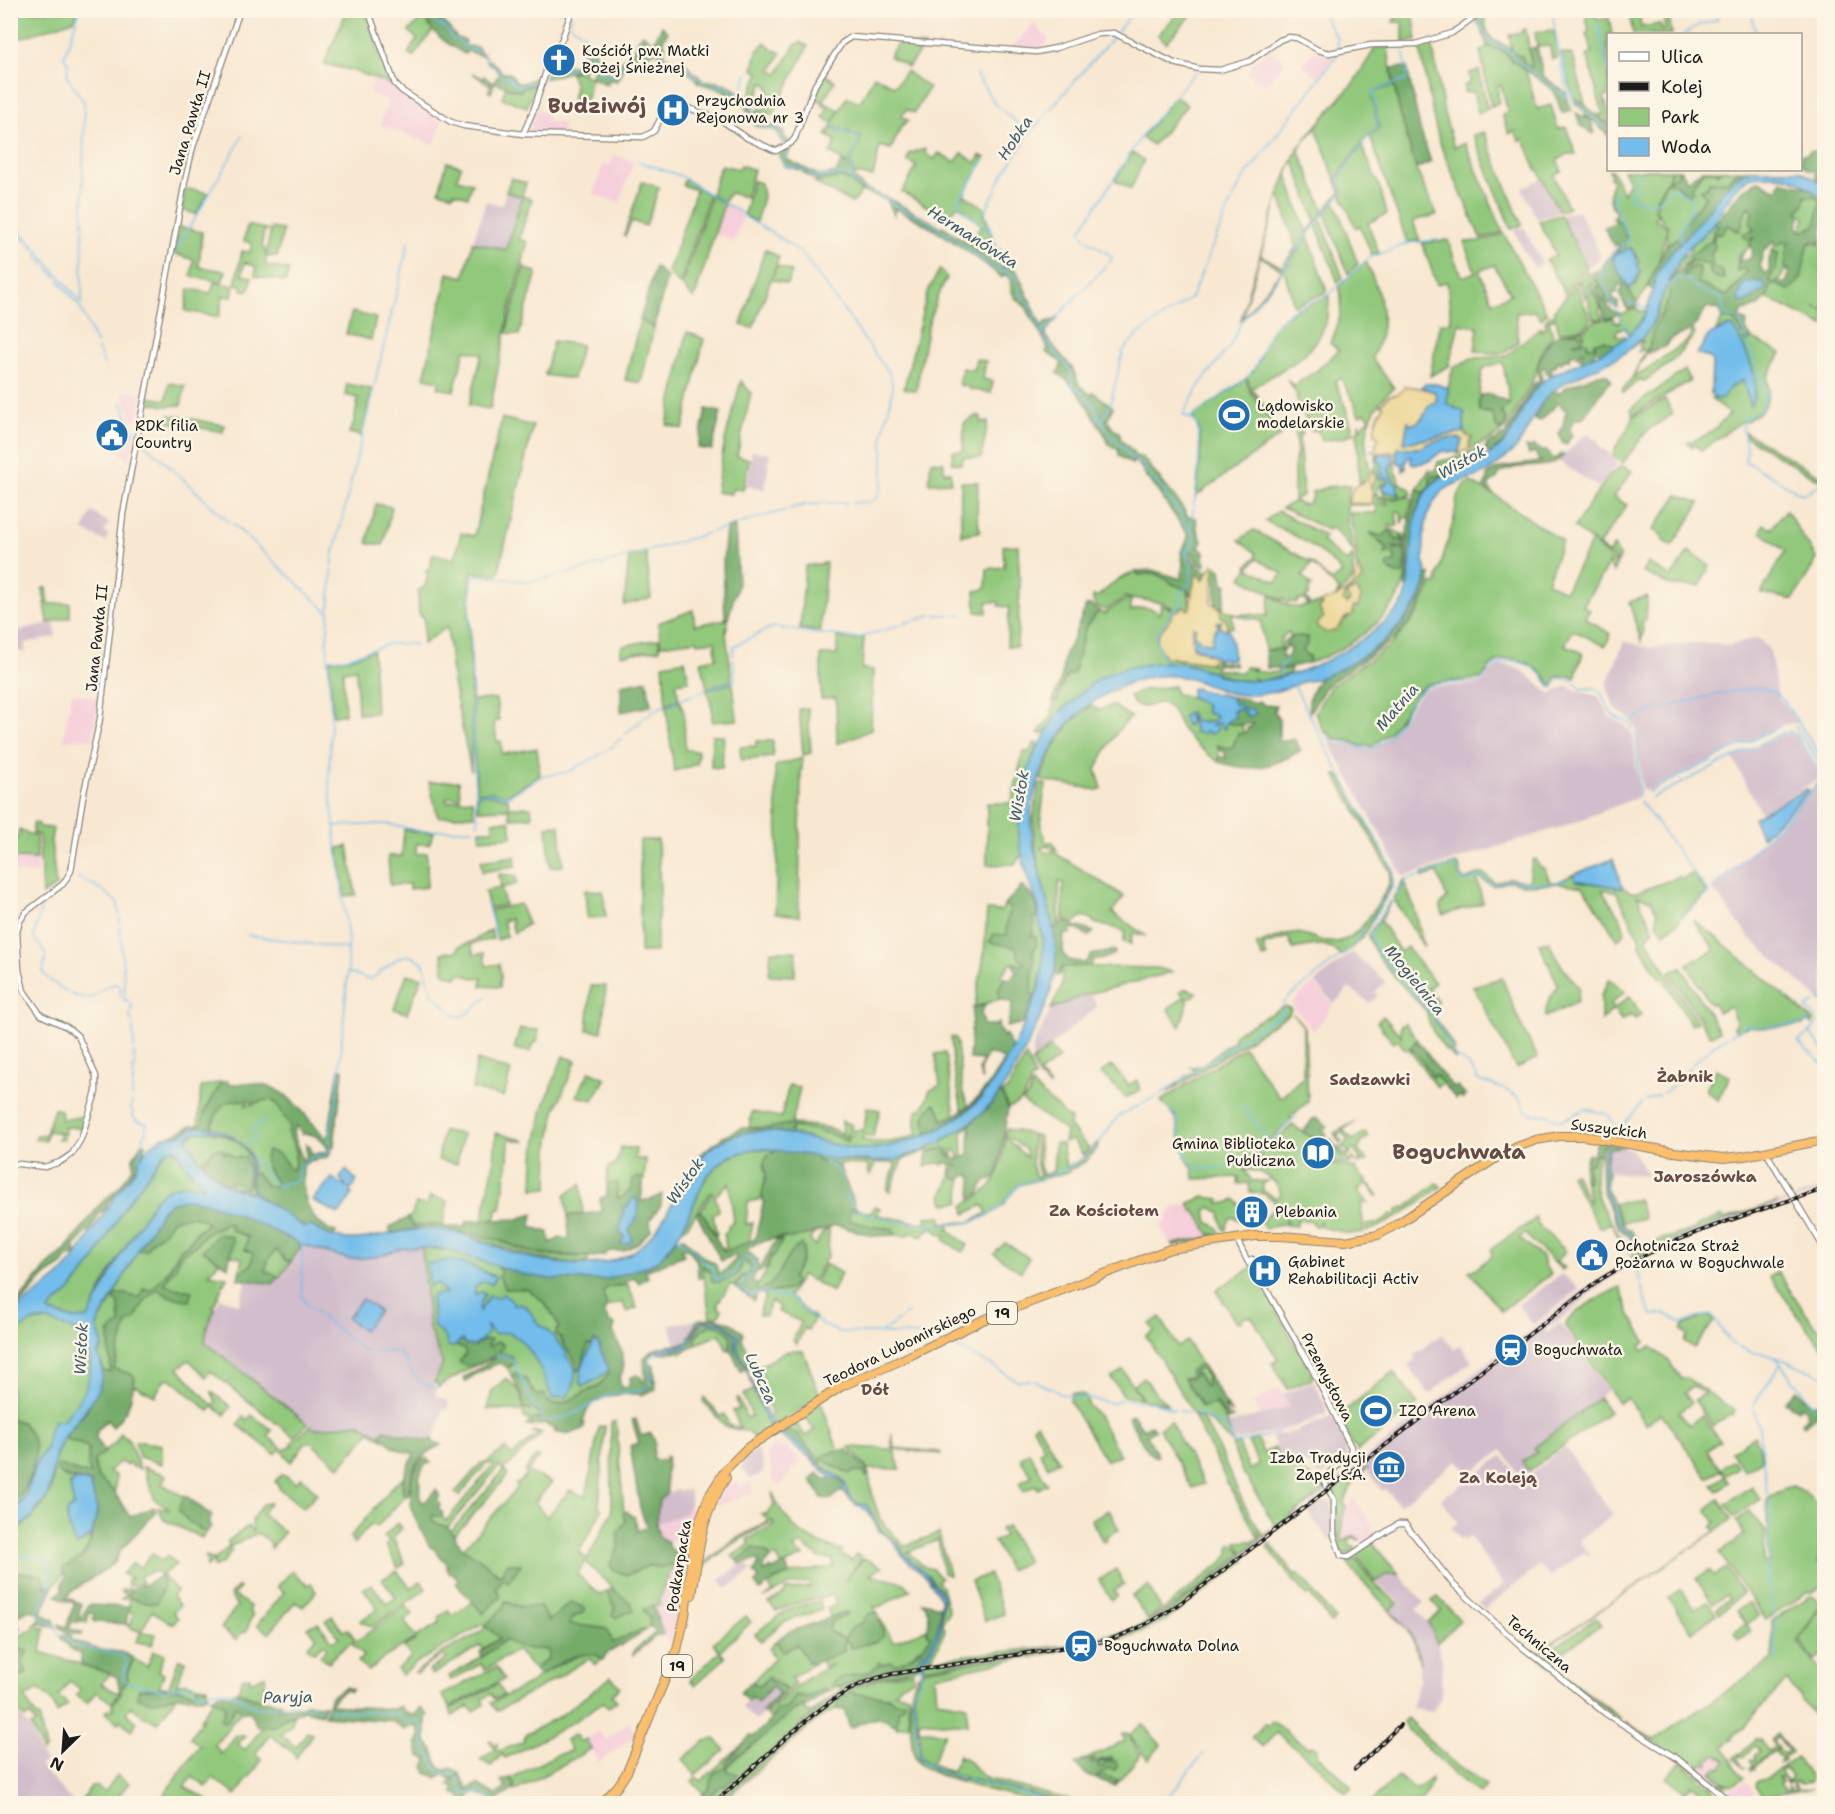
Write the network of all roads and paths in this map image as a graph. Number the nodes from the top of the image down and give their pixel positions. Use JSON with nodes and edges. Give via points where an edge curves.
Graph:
{"nodes":[{"id":1,"x":240,"y":10,"type":"edge"},
{"id":2,"x":368,"y":10,"type":"edge"},
{"id":3,"x":572,"y":10,"type":"edge"},
{"id":4,"x":1490,"y":10,"type":"edge"},
{"id":5,"x":526,"y":135,"type":"junction"},
{"id":6,"x":1824,"y":1140,"type":"edge"},
{"id":7,"x":1767,"y":1152,"type":"junction"},
{"id":8,"x":10,"y":1163,"type":"edge"},
{"id":9,"x":1236,"y":1238,"type":"junction"},
{"id":10,"x":1824,"y":1248,"type":"edge"},
{"id":11,"x":755,"y":1443,"type":"junction"},
{"id":12,"x":1344,"y":1557,"type":"joint"},
{"id":13,"x":685,"y":1610,"type":"junction"},
{"id":14,"x":689,"y":1619,"type":"junction"},
{"id":15,"x":676,"y":1652,"type":"junction"},
{"id":16,"x":678,"y":1662,"type":"junction"},
{"id":17,"x":652,"y":1715,"type":"junction"},
{"id":18,"x":653,"y":1724,"type":"junction"},
{"id":19,"x":621,"y":1781,"type":"junction"},
{"id":20,"x":620,"y":1791,"type":"junction"},
{"id":21,"x":601,"y":1803,"type":"edge"},
{"id":22,"x":608,"y":1803,"type":"edge"},
{"id":23,"x":1733,"y":1803,"type":"edge"}],
"edges":[{"from":1,"to":8,"type":"street","name":"Jana Pawła II","via":[[192,147],[185,181],[123,514],[100,719],[71,871],[65,882],[26,912],[17,932],[24,991],[41,1015],[78,1036],[96,1076],[96,1092],[79,1145],[72,1154],[45,1167]]},
{"from":2,"to":5,"type":"street","via":[[392,79],[399,88],[455,124]]},
{"from":3,"to":5,"type":"street","via":[[562,39],[549,59]]},
{"from":4,"to":5,"type":"street","via":[[1448,35],[1416,44],[1368,45],[1329,53],[1288,37],[1246,64],[1212,70],[1169,61],[1114,33],[1038,52],[851,37],[842,43],[819,78],[797,134],[777,151],[747,138],[721,120],[675,103],[667,106],[654,131],[646,136]]},
{"from":6,"to":7,"type":"highway","name":"Suszyckich","number":"19"},
{"from":7,"to":9,"type":"highway","name":"Suszyckich","number":"19","via":[[1722,1158],[1584,1136],[1547,1138],[1502,1154],[1378,1234],[1345,1241],[1275,1236]]},
{"from":7,"to":10,"type":"street"},
{"from":9,"to":11,"type":"highway","name":"Teodora Lubomirskiego","number":"19","via":[[1155,1254],[983,1320],[842,1386]]},
{"from":9,"to":12,"type":"street","name":"Przemysłowa","via":[[1312,1369],[1351,1447],[1350,1455],[1324,1478],[1332,1496],[1334,1535]]},
{"from":11,"to":13,"type":"highway","name":"Podkarpacka","number":"19","via":[[726,1469],[705,1505],[692,1548]]},
{"from":11,"to":14,"type":"highway","name":"Podkarpacka","number":"19","via":[[721,1485],[704,1521]]},
{"from":12,"to":23,"type":"street","name":"Techniczna","via":[[1403,1523],[1453,1584],[1522,1647],[1606,1714],[1673,1756]]},
{"from":13,"to":14,"type":"highway","via":[[688,1609]]},
{"from":13,"to":15,"type":"highway","name":"Podkarpacka","number":"19"},
{"from":14,"to":16,"type":"highway","name":"Podkarpacka","number":"19"},
{"from":15,"to":16,"type":"highway"},
{"from":15,"to":17,"type":"highway","name":"Podkarpacka","number":"19"},
{"from":16,"to":18,"type":"highway","name":"Podkarpacka","number":"19"},
{"from":17,"to":18,"type":"highway","via":[[650,1725]]},
{"from":17,"to":19,"type":"highway","name":"Podkarpacka","number":"19"},
{"from":18,"to":20,"type":"highway","name":"Podkarpacka","number":"19","via":[[634,1770]]},
{"from":19,"to":20,"type":"highway","via":[[624,1782]]},
{"from":19,"to":21,"type":"highway","name":"Podkarpacka","number":"19"},
{"from":20,"to":22,"type":"highway","name":"Podkarpacka","number":"19"}]}
